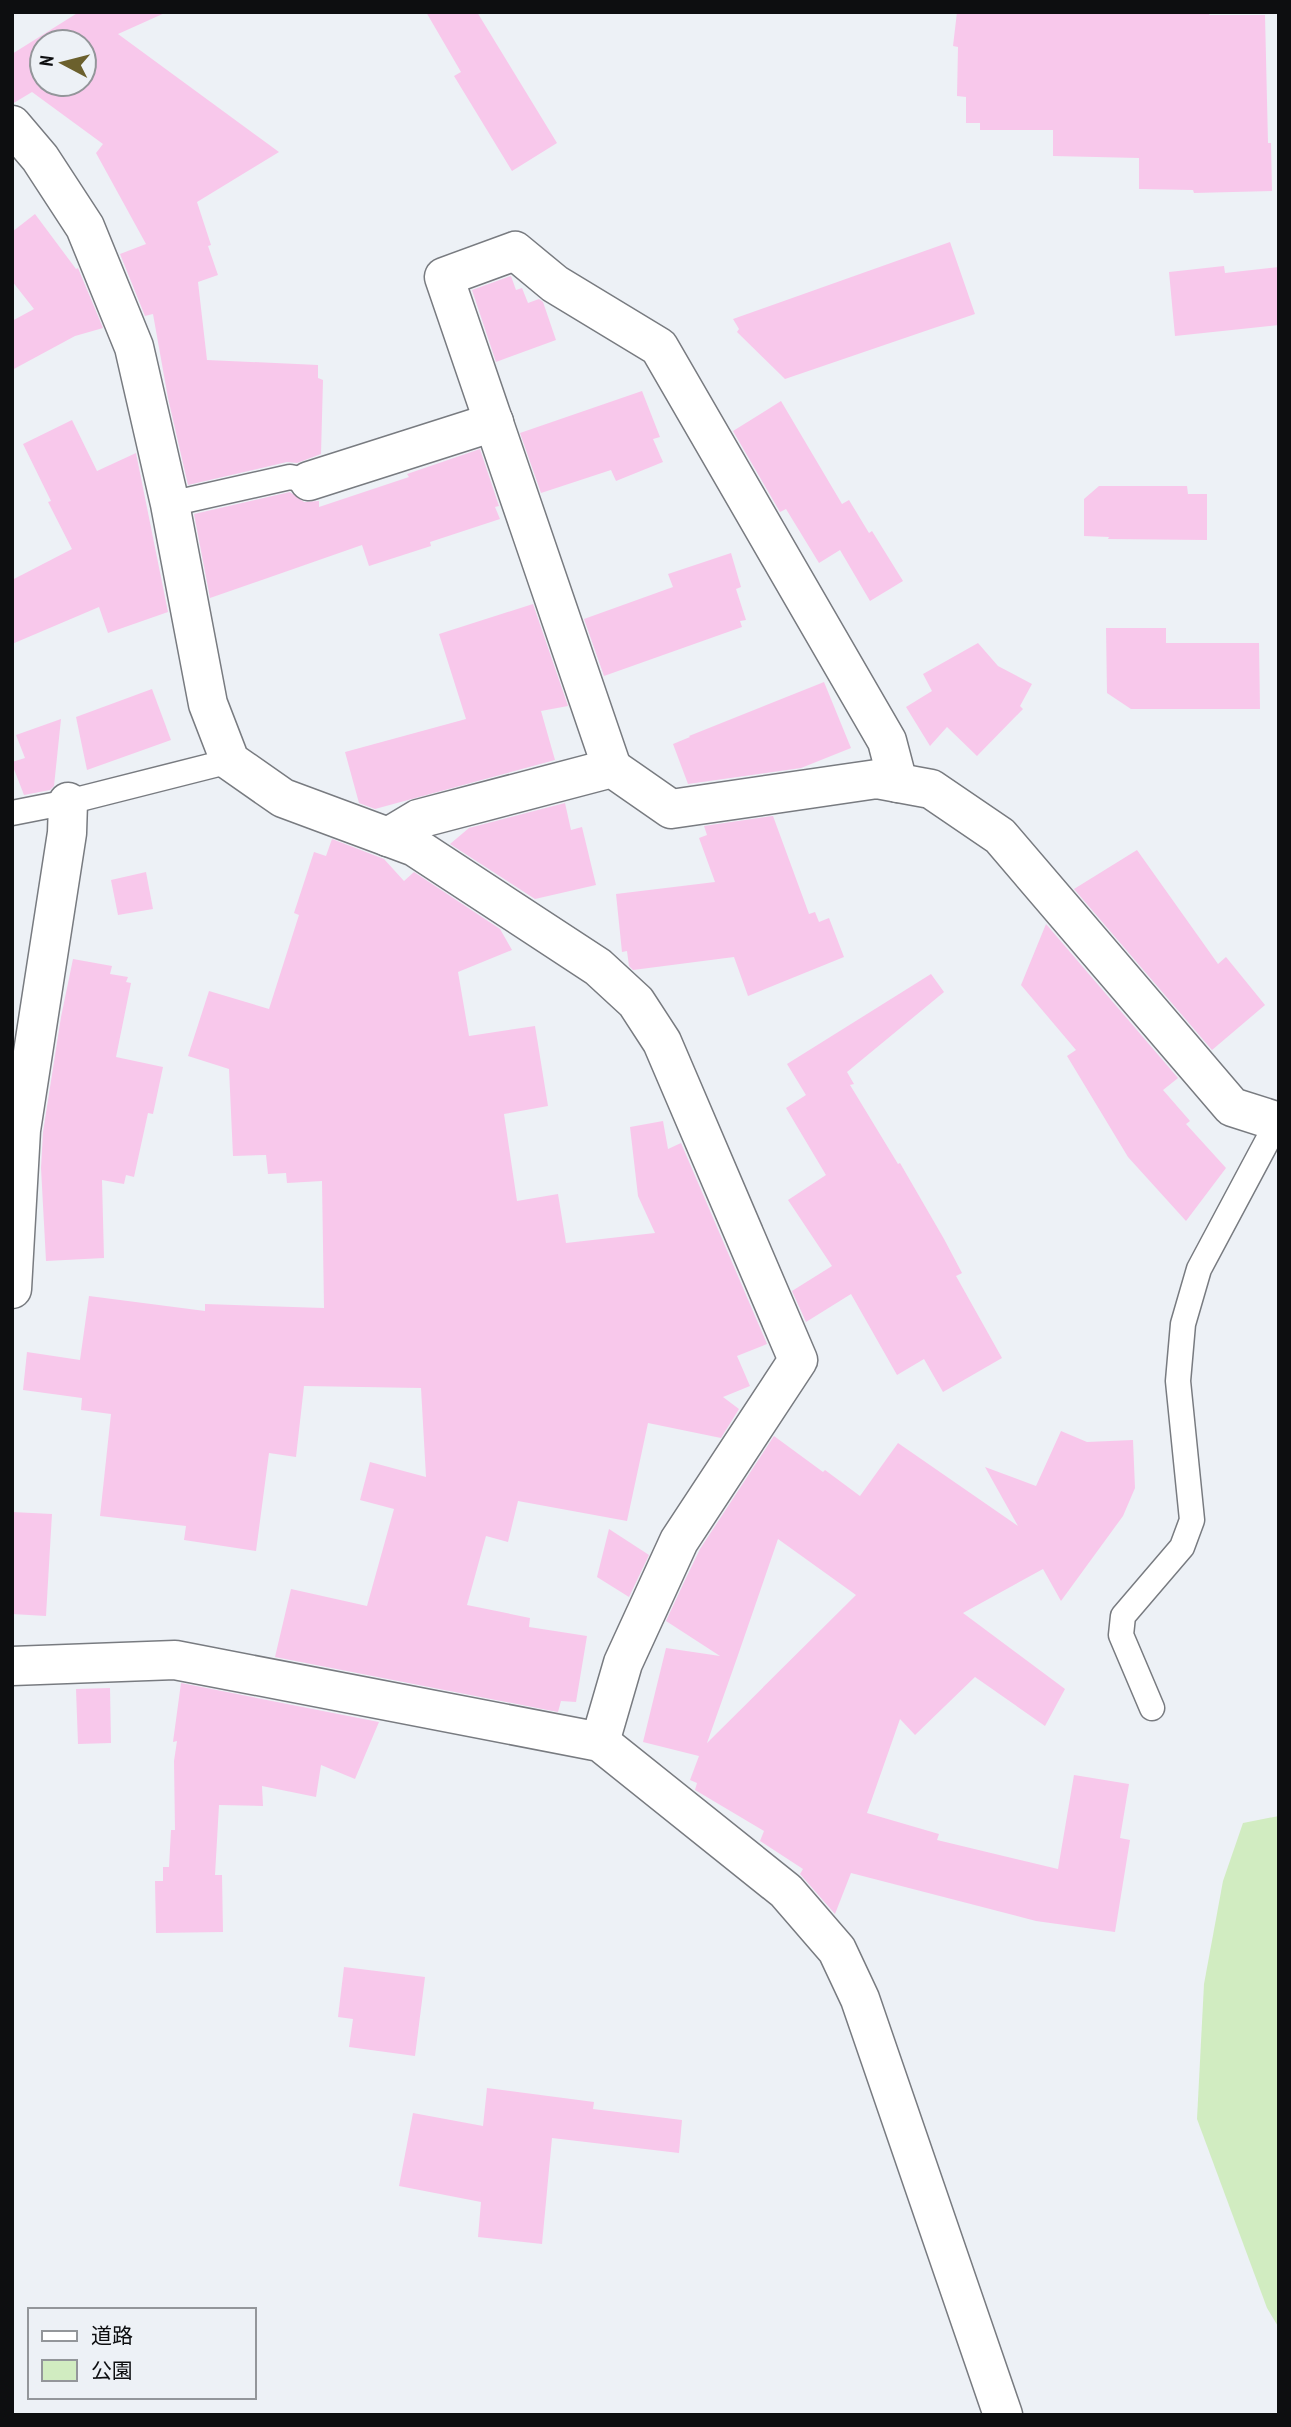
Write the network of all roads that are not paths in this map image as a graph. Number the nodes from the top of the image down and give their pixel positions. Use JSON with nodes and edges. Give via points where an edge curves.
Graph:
{"nodes":[{"id":1,"x":12,"y":125,"type":"edge"},
{"id":2,"x":494,"y":422,"type":"junction"},
{"id":3,"x":309,"y":481,"type":"joint"},
{"id":4,"x":170,"y":504,"type":"junction"},
{"id":5,"x":230,"y":761,"type":"junction"},
{"id":6,"x":612,"y":768,"type":"junction"},
{"id":7,"x":898,"y":783,"type":"junction"},
{"id":8,"x":68,"y":802,"type":"junction"},
{"id":9,"x":12,"y":813,"type":"edge"},
{"id":10,"x":388,"y":836,"type":"junction"},
{"id":11,"x":1278,"y":1122,"type":"edge"},
{"id":12,"x":12,"y":1289,"type":"edge"},
{"id":13,"x":12,"y":1666,"type":"edge"},
{"id":14,"x":1152,"y":1708,"type":"dead end"},
{"id":15,"x":600,"y":1742,"type":"junction"},
{"id":16,"x":1003,"y":2415,"type":"edge"}],
"edges":[{"from":1,"to":4,"type":"street","via":[[40,158],[85,227],[134,347]]},
{"from":2,"to":3,"type":"street"},
{"from":2,"to":6,"type":"street"},
{"from":2,"to":7,"type":"street","via":[[444,277],[515,251],[555,284],[659,347],[887,741]]},
{"from":3,"to":4,"type":"lane","via":[[290,477]]},
{"from":4,"to":5,"type":"street","via":[[208,704]]},
{"from":5,"to":8,"type":"lane"},
{"from":5,"to":10,"type":"street","via":[[282,798]]},
{"from":6,"to":7,"type":"street","via":[[671,809],[877,779]]},
{"from":6,"to":10,"type":"street","via":[[418,819]]},
{"from":7,"to":11,"type":"street","via":[[932,789],[1000,836],[1232,1107]]},
{"from":8,"to":9,"type":"lane"},
{"from":8,"to":12,"type":"street","via":[[21,1130]]},
{"from":10,"to":15,"type":"street","via":[[415,847],[598,967],[636,1002],[662,1042],[798,1360],[679,1541],[623,1663]]},
{"from":11,"to":14,"type":"lane","via":[[1199,1269],[1183,1324],[1178,1381],[1192,1520],[1182,1548],[1123,1616],[1121,1635]]},
{"from":13,"to":15,"type":"street","via":[[175,1660]]},
{"from":15,"to":16,"type":"street","via":[[786,1891],[837,1950],[860,1999]]}]}
